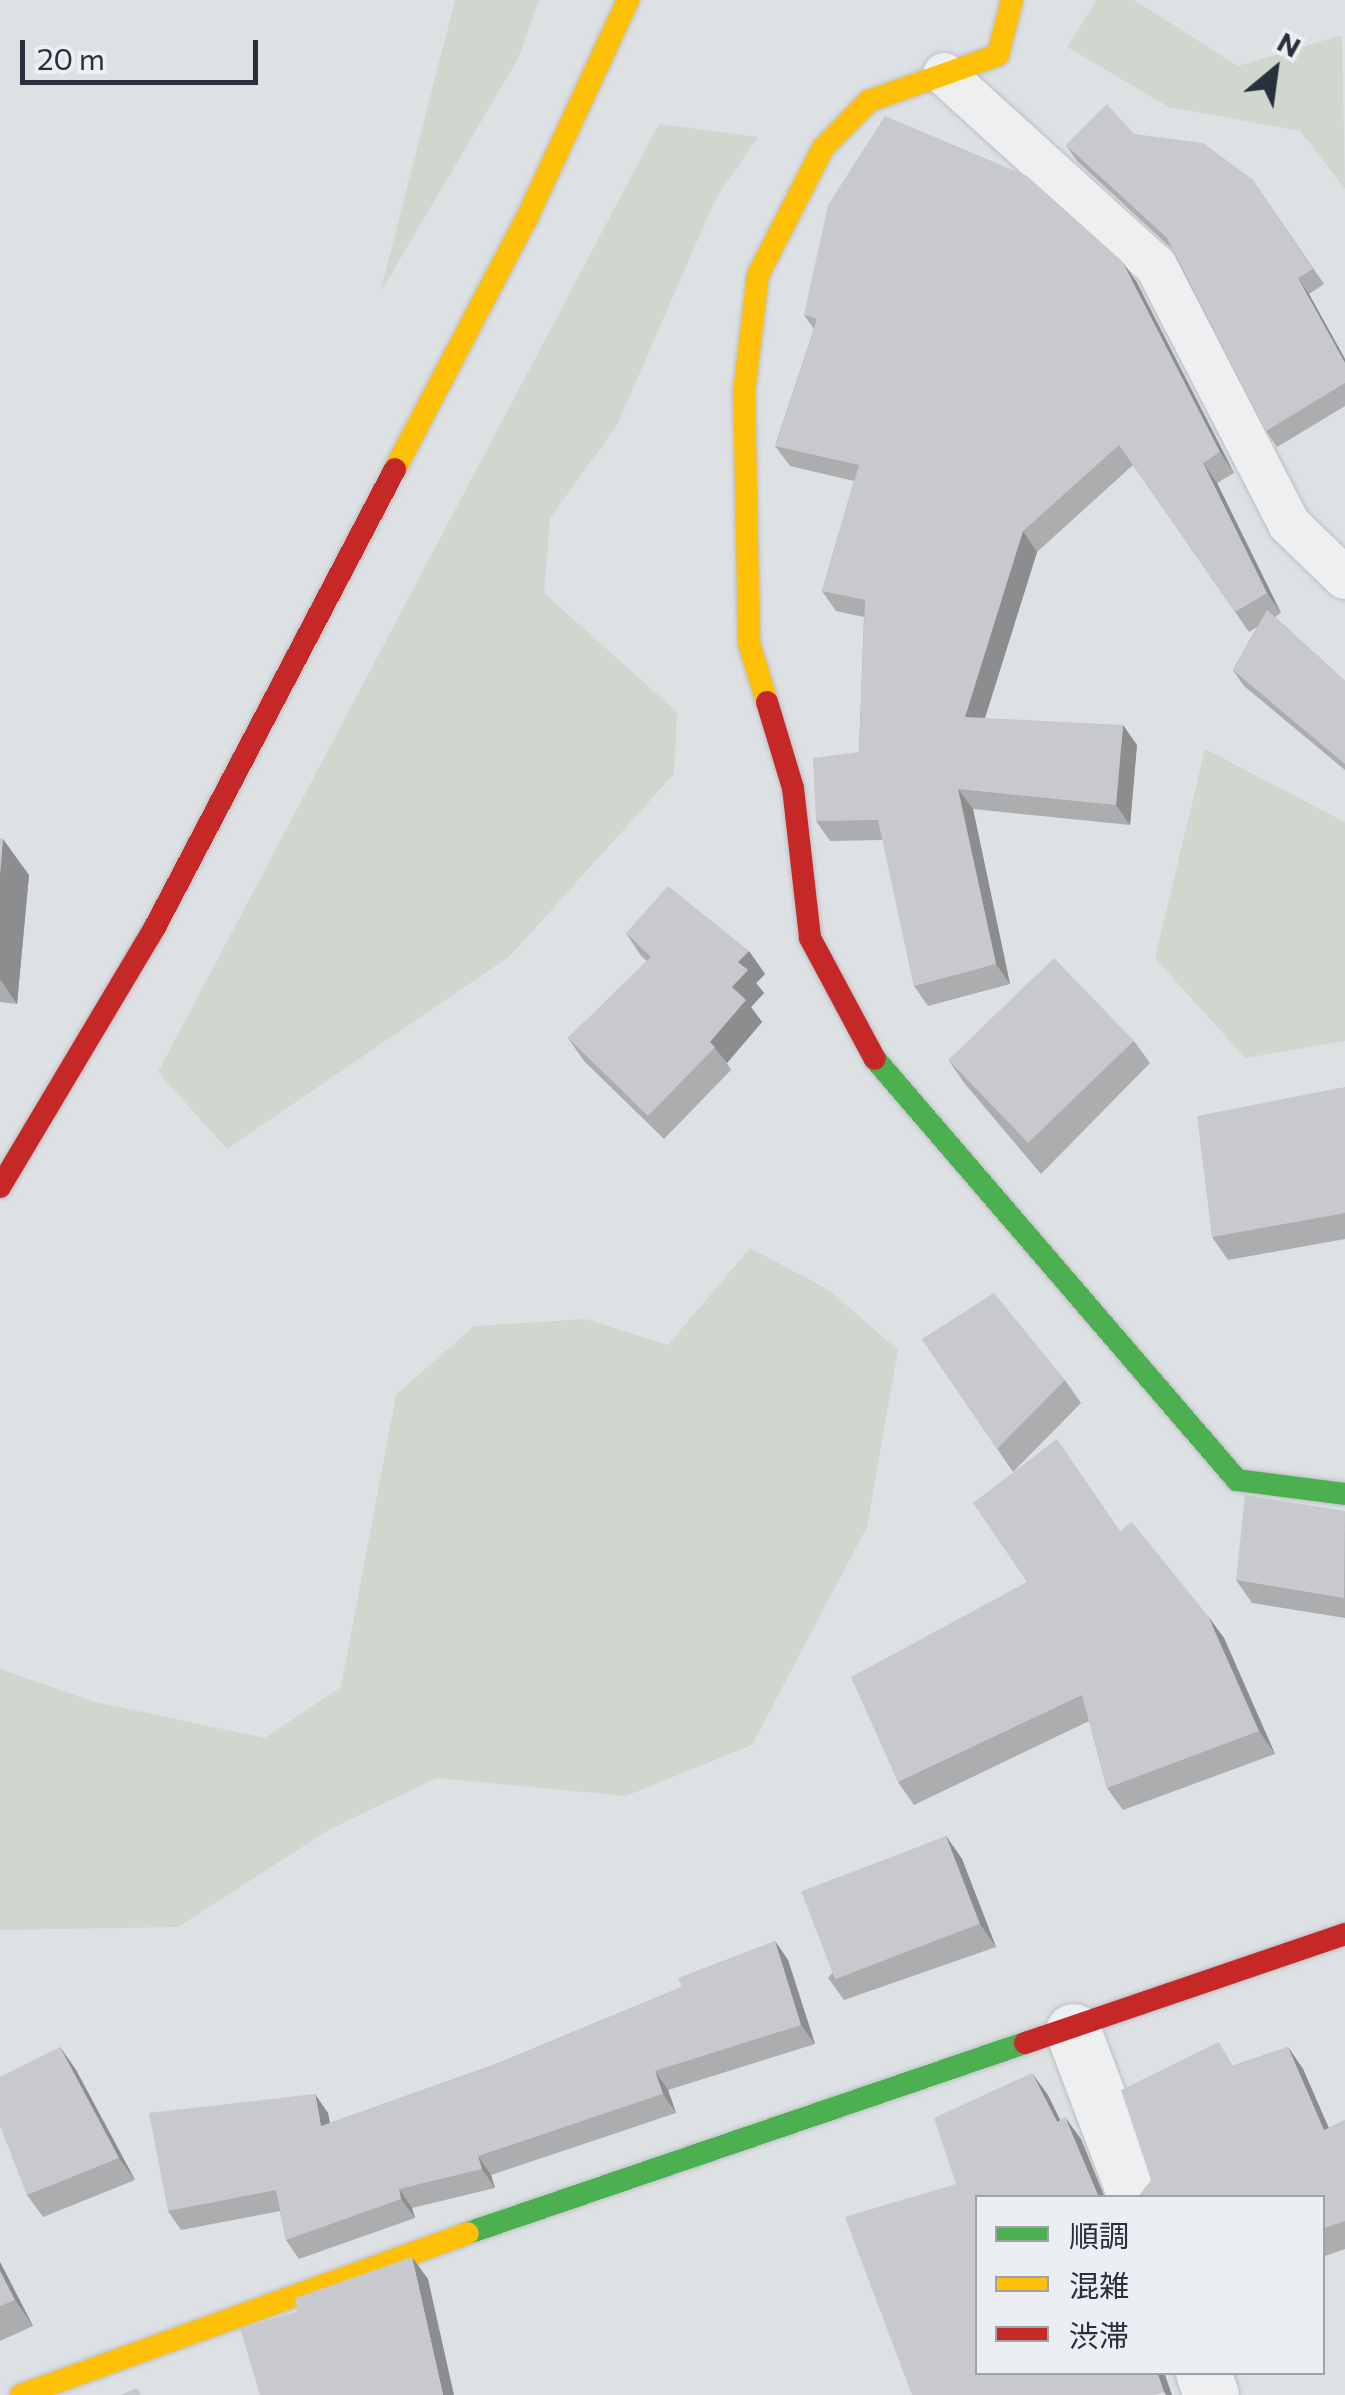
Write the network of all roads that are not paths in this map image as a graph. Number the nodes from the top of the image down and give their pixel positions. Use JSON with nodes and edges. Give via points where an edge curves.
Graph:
{"nodes":[{"id":1,"x":628,"y":0,"type":"edge"},
{"id":2,"x":1012,"y":0,"type":"edge"},
{"id":3,"x":944,"y":74,"type":"junction"},
{"id":4,"x":1345,"y":578,"type":"edge"},
{"id":5,"x":0,"y":1187,"type":"edge"},
{"id":6,"x":1345,"y":1494,"type":"edge"},
{"id":7,"x":1345,"y":1934,"type":"edge"},
{"id":8,"x":1073,"y":2032,"type":"junction"},
{"id":9,"x":1135,"y":2195,"type":"edge"},
{"id":10,"x":21,"y":2395,"type":"edge"}],
"edges":[{"from":1,"to":5,"type":"street","via":[[526,220],[155,927]]},
{"from":2,"to":3,"type":"street","via":[[998,56]]},
{"from":3,"to":4,"type":"lane","via":[[1156,266],[1289,524]]},
{"from":3,"to":6,"type":"street","via":[[869,101],[823,148],[758,275],[744,392],[749,643],[793,788],[810,938],[862,1043],[1237,1480]]},
{"from":7,"to":8,"type":"street"},
{"from":8,"to":9,"type":"street"},
{"from":8,"to":10,"type":"street","via":[[353,2272]]}]}
